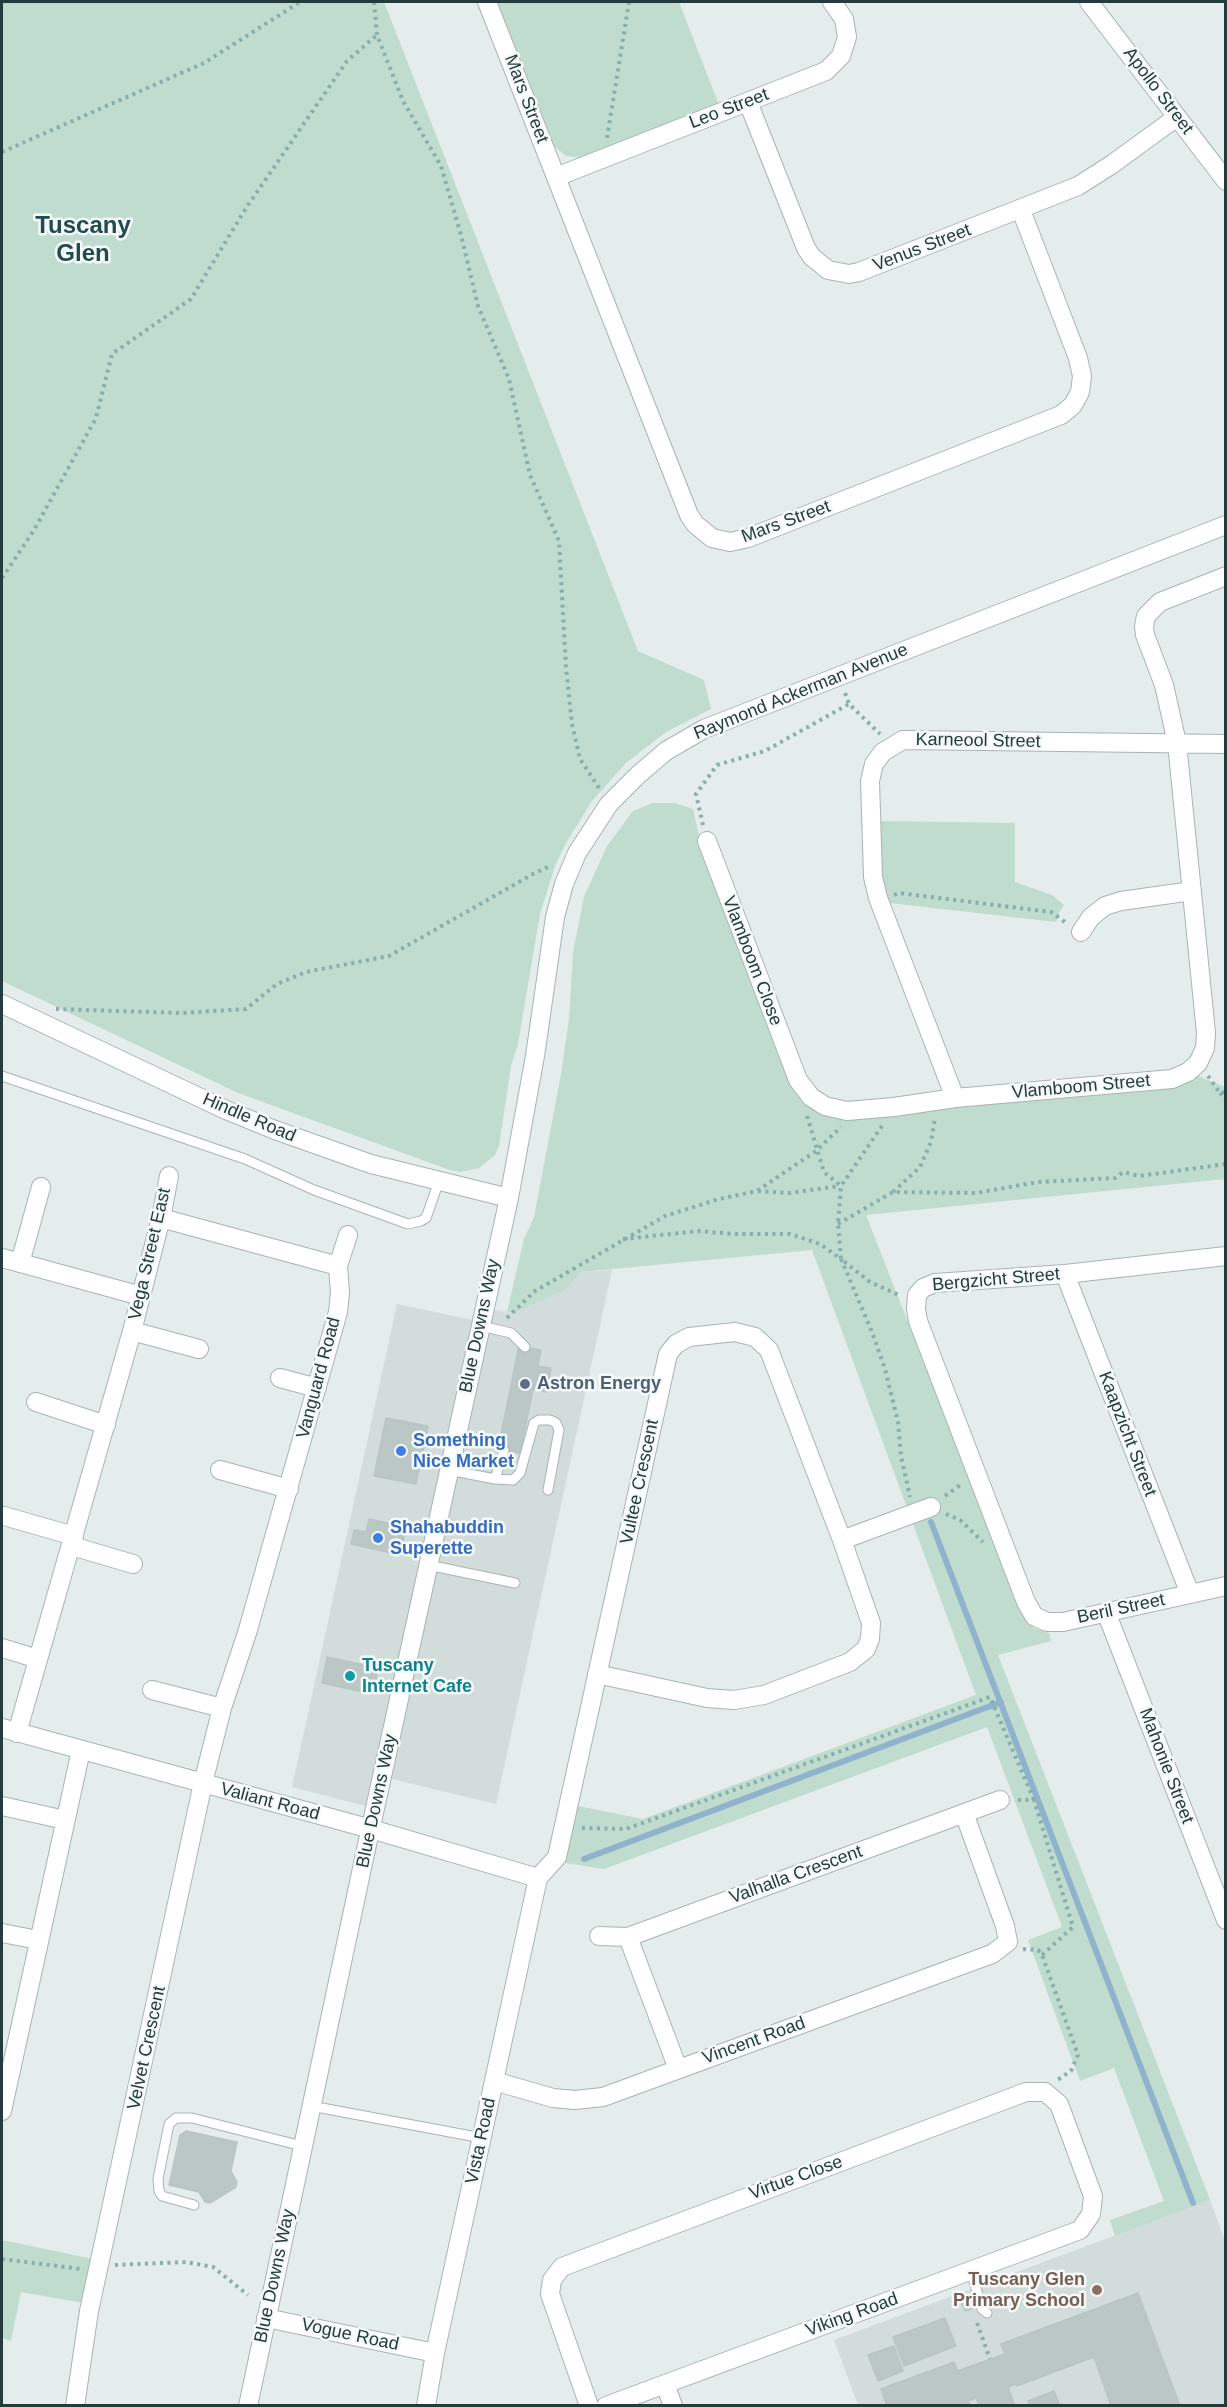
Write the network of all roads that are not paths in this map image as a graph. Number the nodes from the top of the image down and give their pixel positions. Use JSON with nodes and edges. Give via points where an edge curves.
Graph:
{"nodes":[{"id":1,"x":487,"y":2,"type":"edge"},
{"id":2,"x":832,"y":2,"type":"edge"},
{"id":3,"x":1089,"y":2,"type":"edge"},
{"id":4,"x":748,"y":102,"type":"junction"},
{"id":5,"x":1177,"y":117,"type":"junction"},
{"id":6,"x":556,"y":177,"type":"junction"},
{"id":7,"x":1226,"y":182,"type":"edge"},
{"id":8,"x":1021,"y":210,"type":"junction"},
{"id":9,"x":1226,"y":525,"type":"edge"},
{"id":10,"x":1226,"y":576,"type":"edge"},
{"id":11,"x":1177,"y":743,"type":"junction"},
{"id":12,"x":1226,"y":744,"type":"edge"},
{"id":13,"x":707,"y":841,"type":"road end"},
{"id":14,"x":1192,"y":891,"type":"junction"},
{"id":15,"x":1081,"y":932,"type":"road end"},
{"id":16,"x":2,"y":1004,"type":"edge"},
{"id":17,"x":2,"y":1076,"type":"edge"},
{"id":18,"x":798,"y":1080,"type":"joint"},
{"id":19,"x":947,"y":1100,"type":"junction"},
{"id":20,"x":168,"y":1176,"type":"dead end"},
{"id":21,"x":439,"y":1181,"type":"junction"},
{"id":22,"x":41,"y":1187,"type":"dead end"},
{"id":23,"x":508,"y":1198,"type":"junction"},
{"id":24,"x":161,"y":1218,"type":"junction"},
{"id":25,"x":348,"y":1236,"type":"dead end"},
{"id":26,"x":1225,"y":1257,"type":"edge"},
{"id":27,"x":2,"y":1258,"type":"edge"},
{"id":28,"x":20,"y":1263,"type":"junction"},
{"id":29,"x":338,"y":1266,"type":"junction"},
{"id":30,"x":1065,"y":1274,"type":"junction"},
{"id":31,"x":141,"y":1296,"type":"junction"},
{"id":32,"x":480,"y":1326,"type":"junction"},
{"id":33,"x":132,"y":1331,"type":"junction"},
{"id":34,"x":525,"y":1347,"type":"dead end"},
{"id":35,"x":199,"y":1349,"type":"dead end"},
{"id":36,"x":280,"y":1378,"type":"dead end"},
{"id":37,"x":317,"y":1388,"type":"junction"},
{"id":38,"x":36,"y":1402,"type":"dead end"},
{"id":39,"x":106,"y":1425,"type":"junction"},
{"id":40,"x":504,"y":1450,"type":"dead end"},
{"id":41,"x":220,"y":1470,"type":"dead end"},
{"id":42,"x":449,"y":1470,"type":"junction"},
{"id":43,"x":495,"y":1479,"type":"junction"},
{"id":44,"x":289,"y":1489,"type":"junction"},
{"id":45,"x":548,"y":1490,"type":"dead end"},
{"id":46,"x":922,"y":1510,"type":"road end"},
{"id":47,"x":4,"y":1516,"type":"dead end"},
{"id":48,"x":842,"y":1540,"type":"junction"},
{"id":49,"x":73,"y":1541,"type":"junction"},
{"id":50,"x":133,"y":1564,"type":"dead end"},
{"id":51,"x":428,"y":1565,"type":"junction"},
{"id":52,"x":515,"y":1582,"type":"dead end"},
{"id":53,"x":1226,"y":1586,"type":"edge"},
{"id":54,"x":1190,"y":1594,"type":"junction"},
{"id":55,"x":1026,"y":1602,"type":"joint"},
{"id":56,"x":1106,"y":1612,"type":"junction"},
{"id":57,"x":2,"y":1648,"type":"edge"},
{"id":58,"x":38,"y":1659,"type":"junction"},
{"id":59,"x":597,"y":1674,"type":"junction"},
{"id":60,"x":152,"y":1690,"type":"dead end"},
{"id":61,"x":222,"y":1708,"type":"junction"},
{"id":62,"x":9,"y":1730,"type":"edge"},
{"id":63,"x":81,"y":1750,"type":"junction"},
{"id":64,"x":203,"y":1784,"type":"junction"},
{"id":65,"x":1000,"y":1800,"type":"road end"},
{"id":66,"x":2,"y":1806,"type":"edge"},
{"id":67,"x":964,"y":1813,"type":"junction"},
{"id":68,"x":65,"y":1820,"type":"junction"},
{"id":69,"x":370,"y":1829,"type":"junction"},
{"id":70,"x":538,"y":1878,"type":"junction"},
{"id":71,"x":1226,"y":1920,"type":"edge"},
{"id":72,"x":2,"y":1933,"type":"edge"},
{"id":73,"x":599,"y":1936,"type":"dead end"},
{"id":74,"x":628,"y":1937,"type":"junction"},
{"id":75,"x":38,"y":1940,"type":"junction"},
{"id":76,"x":7,"y":2056,"type":"edge"},
{"id":77,"x":678,"y":2069,"type":"junction"},
{"id":78,"x":494,"y":2081,"type":"junction"},
{"id":79,"x":311,"y":2106,"type":"junction"},
{"id":80,"x":2,"y":2111,"type":"edge"},
{"id":81,"x":482,"y":2138,"type":"junction"},
{"id":82,"x":303,"y":2146,"type":"junction"},
{"id":83,"x":194,"y":2205,"type":"dead end"},
{"id":84,"x":1091,"y":2214,"type":"joint"},
{"id":85,"x":971,"y":2271,"type":"junction"},
{"id":86,"x":987,"y":2313,"type":"dead end"},
{"id":87,"x":266,"y":2318,"type":"junction"},
{"id":88,"x":435,"y":2353,"type":"junction"},
{"id":89,"x":665,"y":2384,"type":"junction"},
{"id":90,"x":75,"y":2406,"type":"edge"},
{"id":91,"x":248,"y":2406,"type":"edge"},
{"id":92,"x":426,"y":2406,"type":"edge"},
{"id":93,"x":590,"y":2406,"type":"edge"},
{"id":94,"x":606,"y":2406,"type":"edge"},
{"id":95,"x":673,"y":2406,"type":"edge"}],
"edges":[{"from":1,"to":6,"type":"street","name":"Mars Street"},
{"from":2,"to":4,"type":"street","name":"Leo Street","via":[[843,19],[847,37],[834,65]]},
{"from":3,"to":5,"type":"street","name":"Apollo Street"},
{"from":4,"to":6,"type":"street","name":"Leo Street"},
{"from":4,"to":8,"type":"street","name":"Venus Street","via":[[806,248],[828,270],[859,272]]},
{"from":5,"to":7,"type":"street","name":"Apollo Street"},
{"from":5,"to":8,"type":"street","name":"Venus Street","via":[[1078,186]]},
{"from":6,"to":8,"type":"street","name":"Mars Street","via":[[689,515],[702,532],[730,542],[1061,415],[1073,405],[1082,376],[1078,358]]},
{"from":9,"to":23,"type":"street","name":"Raymond Ackerman Avenue","via":[[714,725],[666,751],[609,804],[578,854],[555,917],[535,1056]]},
{"from":10,"to":11,"type":"street","via":[[1160,602],[1146,616],[1145,635],[1164,685]]},
{"from":11,"to":12,"type":"street","name":"Karneool Street"},
{"from":11,"to":14,"type":"street"},
{"from":11,"to":19,"type":"street","name":"Karneool Street","via":[[903,740],[883,752],[874,764],[870,781],[873,877]]},
{"from":13,"to":18,"type":"street","name":"Vlamboom Close"},
{"from":14,"to":15,"type":"street","via":[[1105,906]]},
{"from":14,"to":19,"type":"street","name":"Vlamboom Street","via":[[1206,1033],[1205,1048],[1188,1072],[1172,1079]]},
{"from":16,"to":21,"type":"street","name":"Hindle Road","via":[[226,1110],[371,1164]]},
{"from":17,"to":21,"type":"lane","via":[[245,1159],[314,1190],[408,1224],[426,1218]]},
{"from":18,"to":19,"type":"street","name":"Vlamboom Street","via":[[811,1097],[825,1106],[847,1111]]},
{"from":20,"to":24,"type":"street","name":"Vega Street East"},
{"from":21,"to":23,"type":"street","name":"Hindle Road"},
{"from":22,"to":28,"type":"street"},
{"from":23,"to":32,"type":"street","name":"Blue Downs Way"},
{"from":24,"to":29,"type":"street"},
{"from":24,"to":31,"type":"street","name":"Vega Street East"},
{"from":25,"to":29,"type":"street","name":"Vanguard Road"},
{"from":26,"to":30,"type":"street","name":"Bergzicht Street"},
{"from":27,"to":28,"type":"street"},
{"from":28,"to":31,"type":"street"},
{"from":29,"to":37,"type":"street","name":"Vanguard Road","via":[[339,1305]]},
{"from":30,"to":54,"type":"street","name":"Kaapzicht Street"},
{"from":30,"to":55,"type":"street","name":"Bergzicht Street","via":[[935,1283],[917,1295],[915,1309]]},
{"from":31,"to":33,"type":"street","name":"Vega Street East"},
{"from":32,"to":34,"type":"lane","via":[[511,1333]]},
{"from":32,"to":42,"type":"street","name":"Blue Downs Way"},
{"from":33,"to":35,"type":"street","name":"Vega Street East"},
{"from":33,"to":39,"type":"street","name":"Vega Street East"},
{"from":36,"to":37,"type":"street"},
{"from":37,"to":44,"type":"street","name":"Vanguard Road"},
{"from":38,"to":39,"type":"street"},
{"from":39,"to":49,"type":"street","name":"Vega Street East"},
{"from":40,"to":43,"type":"lane"},
{"from":41,"to":44,"type":"street"},
{"from":42,"to":43,"type":"lane"},
{"from":42,"to":51,"type":"street","name":"Blue Downs Way"},
{"from":43,"to":45,"type":"lane","via":[[518,1478],[534,1423],[550,1420],[559,1430]]},
{"from":44,"to":61,"type":"street","name":"Vanguard Road"},
{"from":46,"to":48,"type":"street"},
{"from":47,"to":49,"type":"street"},
{"from":48,"to":59,"type":"street","name":"Vultee Crescent","via":[[871,1631],[866,1649],[850,1662],[764,1695],[734,1700],[707,1698]]},
{"from":48,"to":59,"type":"street","name":"Vultee Crescent","via":[[769,1350],[755,1337],[735,1332],[682,1339],[667,1360]]},
{"from":49,"to":50,"type":"street"},
{"from":49,"to":58,"type":"street","name":"Vega Street East"},
{"from":51,"to":52,"type":"lane"},
{"from":51,"to":69,"type":"street","name":"Blue Downs Way"},
{"from":53,"to":54,"type":"street","name":"Beril Street"},
{"from":54,"to":56,"type":"street","name":"Beril Street"},
{"from":55,"to":56,"type":"street","name":"Beril Street","via":[[1034,1616],[1047,1622]]},
{"from":56,"to":71,"type":"street","name":"Mahonie Street"},
{"from":57,"to":58,"type":"street"},
{"from":58,"to":62,"type":"street","name":"Vega Street East"},
{"from":59,"to":70,"type":"street","name":"Vultee Crescent","via":[[556,1857]]},
{"from":60,"to":61,"type":"street"},
{"from":61,"to":64,"type":"street","name":"Vanguard Road"},
{"from":62,"to":63,"type":"street","name":"Valiant Road"},
{"from":63,"to":64,"type":"street","name":"Valiant Road"},
{"from":63,"to":68,"type":"street"},
{"from":64,"to":69,"type":"street","name":"Valiant Road"},
{"from":64,"to":90,"type":"street","name":"Velvet Crescent","via":[[89,2311]]},
{"from":65,"to":67,"type":"street","name":"Valhalla Crescent"},
{"from":66,"to":68,"type":"street"},
{"from":67,"to":74,"type":"street","name":"Valhalla Crescent"},
{"from":67,"to":77,"type":"street","name":"Vincent Road","via":[[1008,1942],[992,1954]]},
{"from":68,"to":75,"type":"street"},
{"from":69,"to":70,"type":"street","name":"Valiant Road"},
{"from":69,"to":79,"type":"street","name":"Blue Downs Way"},
{"from":70,"to":78,"type":"street","name":"Vista Road"},
{"from":72,"to":75,"type":"street"},
{"from":73,"to":74,"type":"street","name":"Valhalla Crescent"},
{"from":74,"to":77,"type":"street"},
{"from":75,"to":76,"type":"street"},
{"from":76,"to":80,"type":"street"},
{"from":77,"to":78,"type":"street","name":"Vincent Road","via":[[603,2097],[575,2100],[553,2098]]},
{"from":78,"to":81,"type":"street","name":"Vista Road"},
{"from":79,"to":81,"type":"lane"},
{"from":79,"to":82,"type":"street","name":"Blue Downs Way"},
{"from":81,"to":88,"type":"street","name":"Vista Road"},
{"from":82,"to":83,"type":"lane","via":[[192,2118],[176,2118],[169,2124],[159,2191],[162,2196]]},
{"from":82,"to":87,"type":"street","name":"Blue Downs Way"},
{"from":84,"to":85,"type":"street","name":"Viking Road","via":[[1080,2230]]},
{"from":84,"to":93,"type":"street","name":"Virtue Close","via":[[1093,2196],[1059,2104],[1045,2092],[1026,2092],[562,2267],[552,2280],[550,2294]]},
{"from":85,"to":86,"type":"lane","via":[[982,2309]]},
{"from":85,"to":89,"type":"street","name":"Viking Road"},
{"from":87,"to":88,"type":"street","name":"Vogue Road"},
{"from":87,"to":91,"type":"street","name":"Blue Downs Way"},
{"from":88,"to":92,"type":"street","name":"Vista Road"},
{"from":89,"to":94,"type":"street","name":"Viking Road"},
{"from":89,"to":95,"type":"street"}]}
